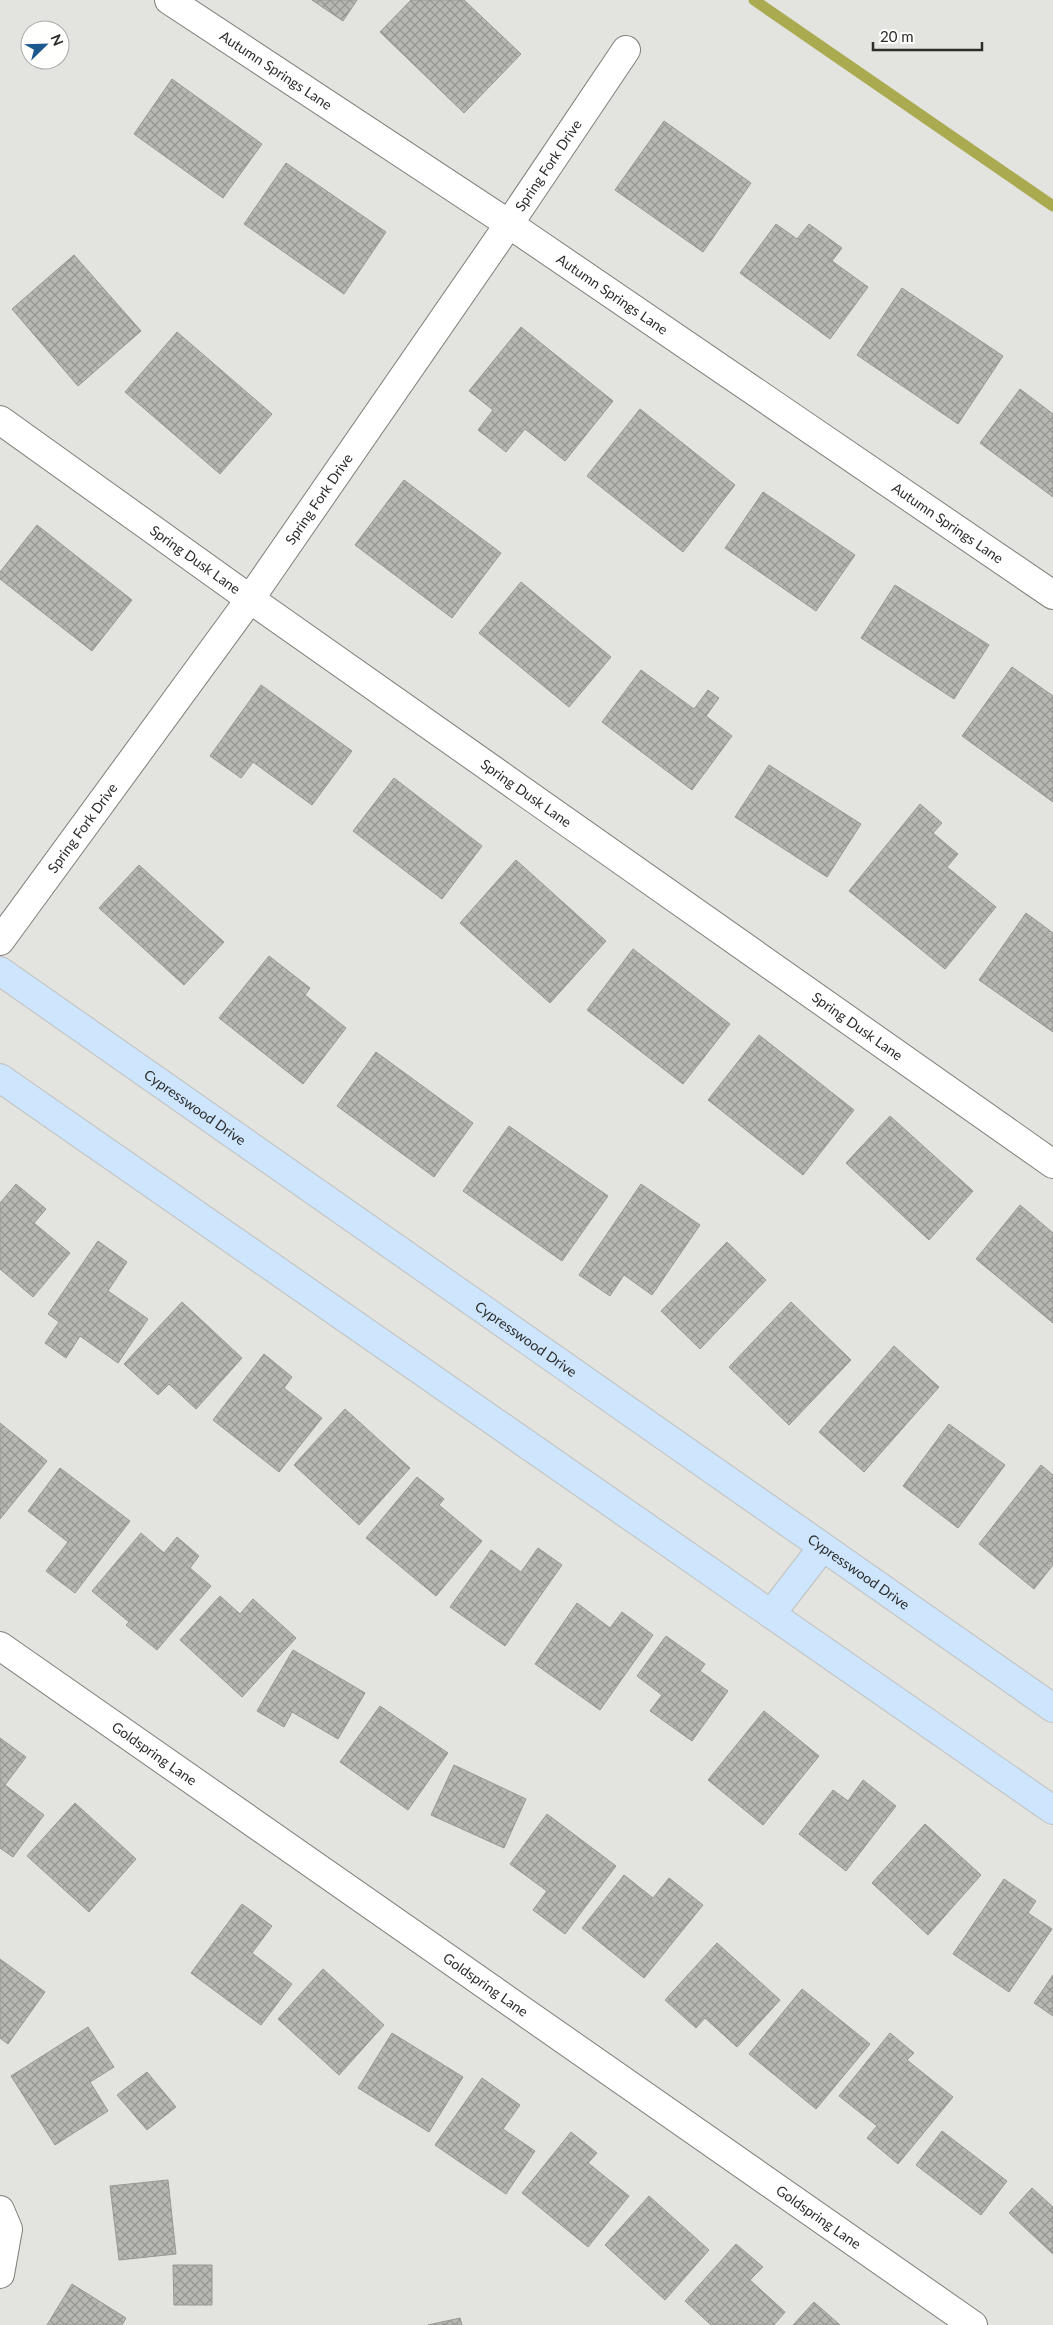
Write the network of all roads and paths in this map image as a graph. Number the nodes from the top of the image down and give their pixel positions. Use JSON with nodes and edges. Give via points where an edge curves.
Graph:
{"nodes":[{"id":1,"x":169,"y":0,"type":"edge"},
{"id":2,"x":626,"y":50,"type":"dead end"},
{"id":3,"x":509,"y":224,"type":"junction"},
{"id":4,"x":0,"y":420,"type":"edge"},
{"id":5,"x":1053,"y":595,"type":"edge"},
{"id":6,"x":250,"y":599,"type":"junction"},
{"id":7,"x":0,"y":941,"type":"edge"},
{"id":8,"x":0,"y":971,"type":"edge"},
{"id":9,"x":0,"y":1078,"type":"edge"},
{"id":10,"x":1053,"y":1164,"type":"edge"},
{"id":11,"x":822,"y":1548,"type":"junction"},
{"id":12,"x":771,"y":1614,"type":"junction"},
{"id":13,"x":0,"y":1646,"type":"edge"},
{"id":14,"x":1053,"y":1708,"type":"edge"},
{"id":15,"x":1053,"y":1810,"type":"edge"},
{"id":16,"x":0,"y":2210,"type":"edge"},
{"id":17,"x":0,"y":2274,"type":"edge"},
{"id":18,"x":973,"y":2325,"type":"edge"}],
"edges":[{"from":1,"to":3,"type":"street","name":"Autumn Springs Lane"},
{"from":2,"to":3,"type":"street","name":"Spring Fork Drive"},
{"from":3,"to":5,"type":"street","name":"Autumn Springs Lane"},
{"from":3,"to":6,"type":"street","name":"Spring Fork Drive"},
{"from":4,"to":6,"type":"street","name":"Spring Dusk Lane"},
{"from":6,"to":7,"type":"street","name":"Spring Fork Drive"},
{"from":6,"to":10,"type":"street","name":"Spring Dusk Lane"},
{"from":8,"to":11,"type":"main road","name":"Cypresswood Drive"},
{"from":9,"to":12,"type":"main road"},
{"from":11,"to":12,"type":"main road"},
{"from":11,"to":14,"type":"main road","name":"Cypresswood Drive"},
{"from":12,"to":15,"type":"main road"},
{"from":13,"to":18,"type":"street","name":"Goldspring Lane"},
{"from":16,"to":17,"type":"street","via":[[8,2229]]}]}
